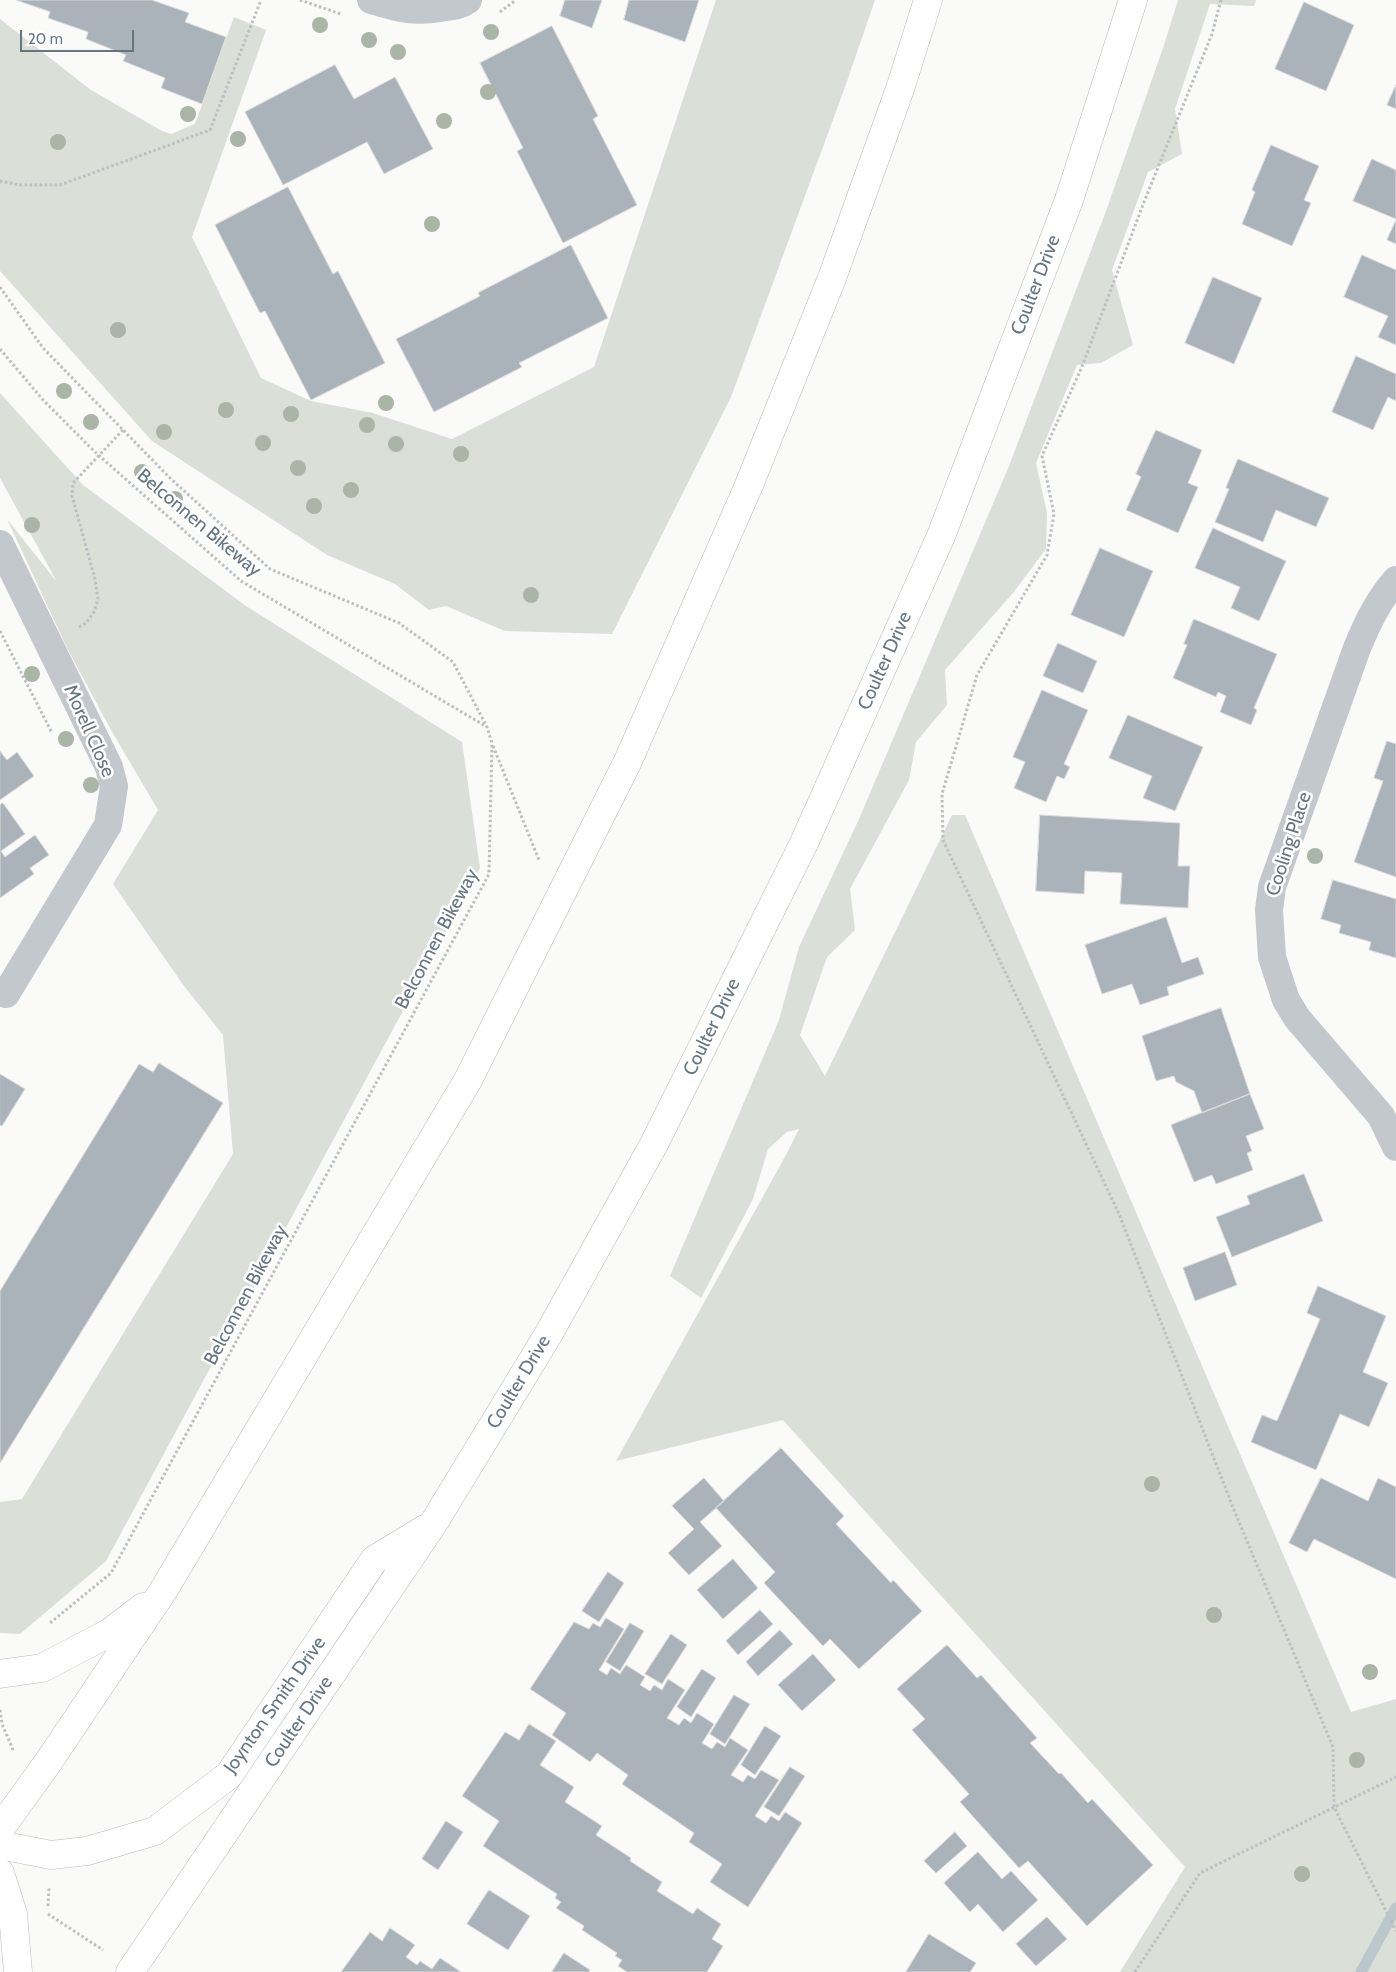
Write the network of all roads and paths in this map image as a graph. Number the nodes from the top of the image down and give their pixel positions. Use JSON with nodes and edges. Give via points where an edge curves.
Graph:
{"nodes":[{"id":1,"x":261,"y":0,"type":"edge"},
{"id":2,"x":371,"y":0,"type":"edge"},
{"id":3,"x":468,"y":0,"type":"edge"},
{"id":4,"x":928,"y":0,"type":"edge"},
{"id":5,"x":1133,"y":0,"type":"edge"},
{"id":6,"x":1221,"y":0,"type":"edge"},
{"id":7,"x":0,"y":181,"type":"edge"},
{"id":8,"x":0,"y":287,"type":"edge"},
{"id":9,"x":0,"y":349,"type":"edge"},
{"id":10,"x":123,"y":430,"type":"junction"},
{"id":11,"x":100,"y":456,"type":"junction"},
{"id":12,"x":0,"y":544,"type":"edge"},
{"id":13,"x":1396,"y":580,"type":"edge"},
{"id":14,"x":48,"y":643,"type":"junction"},
{"id":15,"x":14,"y":661,"type":"dead end"},
{"id":16,"x":487,"y":727,"type":"junction"},
{"id":17,"x":492,"y":744,"type":"junction"},
{"id":18,"x":556,"y":903,"type":"junction"},
{"id":19,"x":6,"y":994,"type":"dead end"},
{"id":20,"x":1396,"y":1147,"type":"edge"},
{"id":21,"x":432,"y":1524,"type":"junction"},
{"id":22,"x":163,"y":1590,"type":"junction"},
{"id":23,"x":47,"y":1626,"type":"dead end"},
{"id":24,"x":0,"y":1674,"type":"edge"},
{"id":25,"x":0,"y":1710,"type":"edge"},
{"id":26,"x":1,"y":1725,"type":"edge"},
{"id":27,"x":1396,"y":1777,"type":"edge"},
{"id":28,"x":1334,"y":1807,"type":"junction"},
{"id":29,"x":0,"y":1830,"type":"edge"},
{"id":30,"x":0,"y":1845,"type":"edge"},
{"id":31,"x":0,"y":1873,"type":"edge"},
{"id":32,"x":47,"y":1913,"type":"dead end"},
{"id":33,"x":1396,"y":1930,"type":"edge"},
{"id":34,"x":131,"y":1971,"type":"edge"},
{"id":35,"x":18,"y":1972,"type":"edge"},
{"id":36,"x":1135,"y":1972,"type":"edge"}],
"edges":[{"from":1,"to":7,"type":"path","via":[[210,130],[60,185],[20,185]]},
{"from":2,"to":3,"type":"street","via":[[405,10],[427,11]]},
{"from":4,"to":18,"type":"main road","via":[[900,89],[832,278],[749,485],[628,761]]},
{"from":5,"to":21,"type":"main road","name":"Coulter Drive","via":[[1069,200],[940,536],[804,843],[654,1144],[548,1335]]},
{"from":6,"to":28,"type":"path","via":[[1212,34],[1081,369],[1042,456],[1054,514],[1047,555],[977,675],[942,794],[943,840],[1119,1214],[1234,1510],[1333,1747]]},
{"from":8,"to":10,"type":"path","via":[[43,348]]},
{"from":9,"to":11,"type":"path","name":"Belconnen Bikeway","via":[[43,400]]},
{"from":10,"to":11,"type":"path"},
{"from":10,"to":16,"type":"path","via":[[170,479],[270,569],[399,623],[453,662]]},
{"from":11,"to":14,"type":"path","via":[[73,483],[72,496],[98,599],[86,623]]},
{"from":11,"to":16,"type":"path","name":"Belconnen Bikeway","via":[[242,581]]},
{"from":12,"to":14,"type":"street","name":"Morell Close"},
{"from":13,"to":20,"type":"street","name":"Cooling Place","via":[[1370,618],[1356,648],[1272,887],[1269,910],[1272,957],[1286,1000],[1297,1018],[1381,1116]]},
{"from":14,"to":15,"type":"path"},
{"from":14,"to":19,"type":"street","name":"Morell Close","via":[[109,767],[114,786],[108,825]]},
{"from":16,"to":17,"type":"path","name":"Belconnen Bikeway"},
{"from":17,"to":18,"type":"path"},
{"from":17,"to":23,"type":"path","name":"Belconnen Bikeway","via":[[489,874],[111,1573]]},
{"from":18,"to":22,"type":"main road","via":[[468,1080]]},
{"from":21,"to":30,"type":"main road","name":"Joynton Smith Drive","via":[[374,1560],[229,1775],[155,1831],[87,1851],[51,1855]]},
{"from":21,"to":34,"type":"main road","name":"Coulter Drive"},
{"from":22,"to":24,"type":"main road","via":[[109,1633],[42,1668]]},
{"from":22,"to":29,"type":"main road","via":[[50,1761]]},
{"from":25,"to":26,"type":"path"},
{"from":27,"to":28,"type":"path"},
{"from":28,"to":33,"type":"path"},
{"from":28,"to":36,"type":"path","via":[[1200,1873]]},
{"from":31,"to":35,"type":"main road","via":[[13,1914]]},
{"from":32,"to":34,"type":"path"}]}
